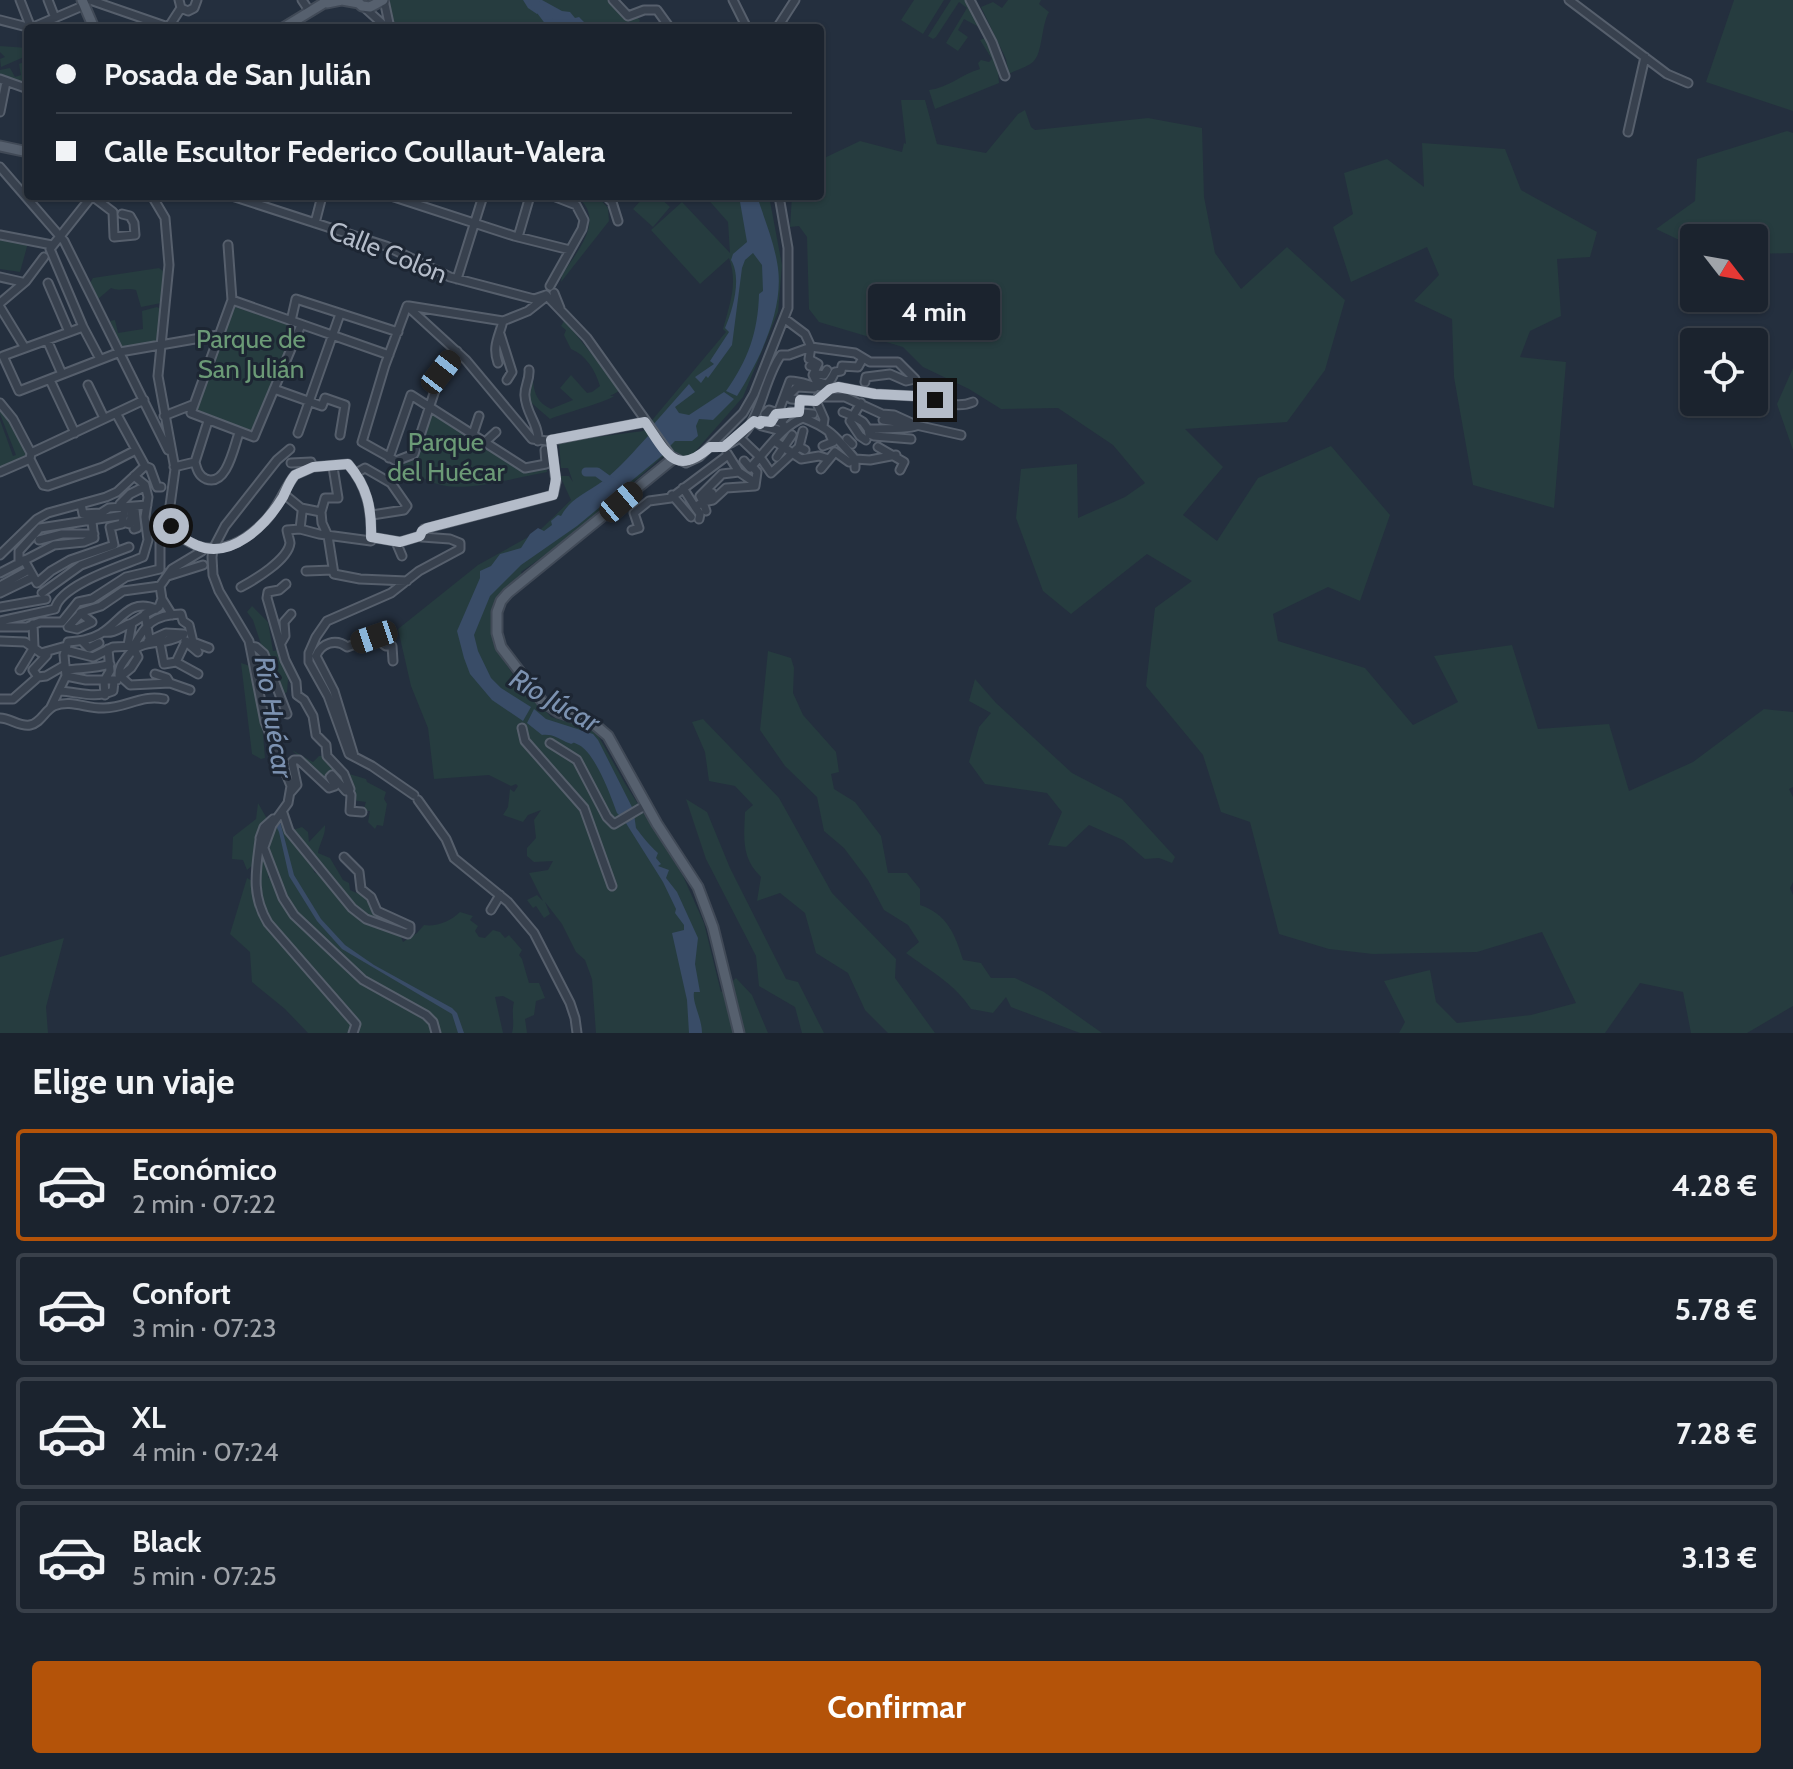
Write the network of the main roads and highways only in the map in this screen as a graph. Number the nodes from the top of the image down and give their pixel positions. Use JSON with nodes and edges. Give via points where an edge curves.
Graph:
{"nodes":[{"id":1,"x":383,"y":0,"type":"edge"},
{"id":2,"x":86,"y":2,"type":"edge"},
{"id":3,"x":327,"y":2,"type":"edge"},
{"id":4,"x":359,"y":3,"type":"edge"},
{"id":5,"x":93,"y":24,"type":"edge"},
{"id":6,"x":290,"y":24,"type":"edge"},
{"id":7,"x":0,"y":146,"type":"edge"},
{"id":8,"x":24,"y":151,"type":"edge"},
{"id":9,"x":672,"y":457,"type":"road end"},
{"id":10,"x":739,"y":1033,"type":"edge"}],
"edges":[{"from":1,"to":4,"type":"main road","via":[[375,6]]},
{"from":2,"to":5,"type":"main road"},
{"from":3,"to":4,"type":"main road"},
{"from":3,"to":6,"type":"main road"},
{"from":7,"to":8,"type":"main road"},
{"from":9,"to":10,"type":"main road","via":[[505,596],[497,612],[498,641],[542,701],[594,724],[608,736],[642,807],[691,874],[705,904]]}]}
